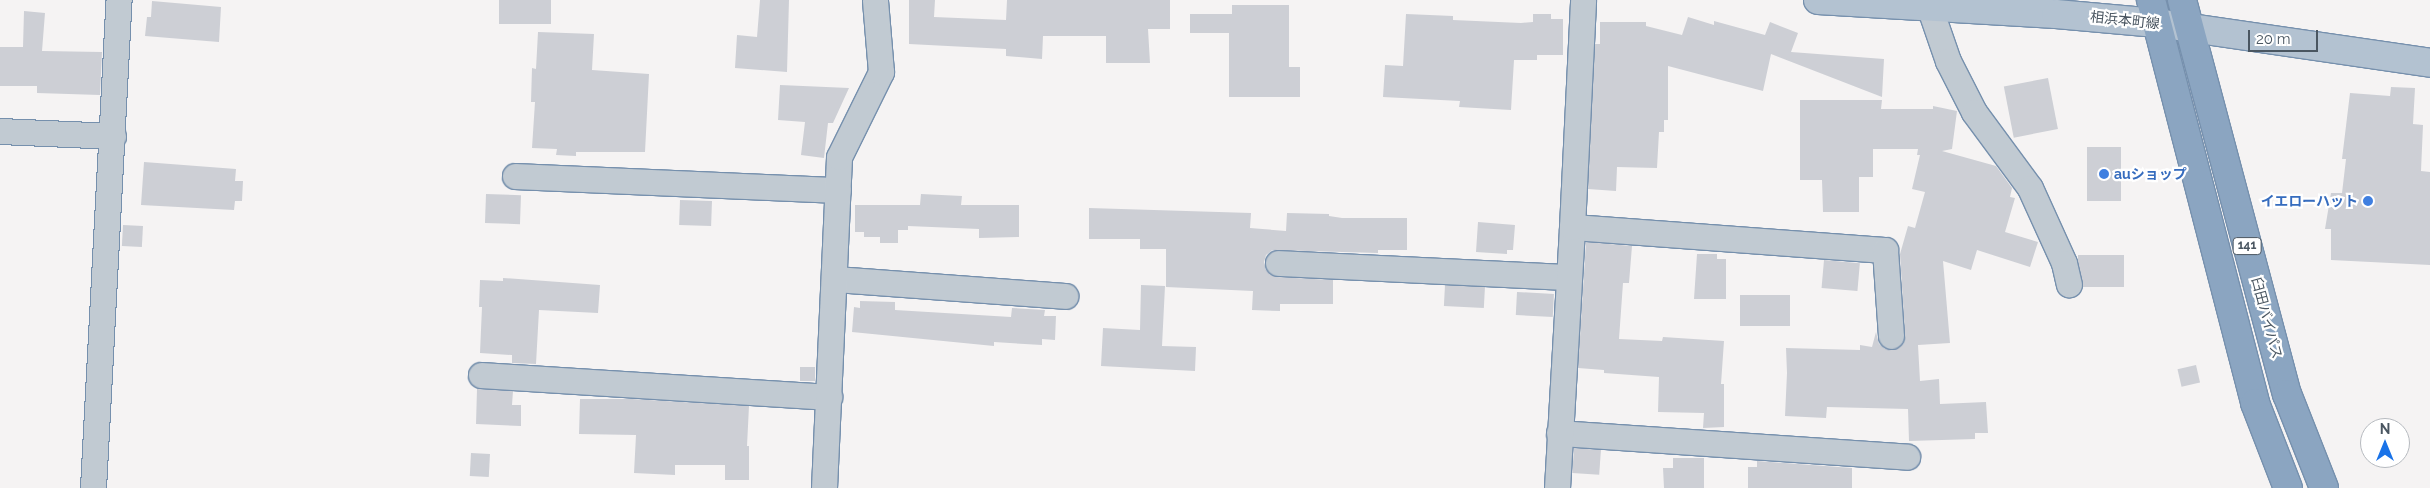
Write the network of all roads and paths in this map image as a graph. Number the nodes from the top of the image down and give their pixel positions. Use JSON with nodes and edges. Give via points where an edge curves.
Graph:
{"nodes":[{"id":1,"x":119,"y":0,"type":"edge"},
{"id":2,"x":875,"y":0,"type":"edge"},
{"id":3,"x":1583,"y":0,"type":"edge"},
{"id":4,"x":1818,"y":0,"type":"edge"},
{"id":5,"x":2182,"y":0,"type":"edge"},
{"id":6,"x":1929,"y":6,"type":"junction"},
{"id":7,"x":2154,"y":11,"type":"edge"},
{"id":8,"x":2190,"y":27,"type":"junction"},
{"id":9,"x":2430,"y":63,"type":"edge"},
{"id":10,"x":0,"y":131,"type":"edge"},
{"id":11,"x":113,"y":136,"type":"junction"},
{"id":12,"x":515,"y":176,"type":"dead end"},
{"id":13,"x":838,"y":190,"type":"junction"},
{"id":14,"x":1572,"y":227,"type":"junction"},
{"id":15,"x":1278,"y":263,"type":"dead end"},
{"id":16,"x":1569,"y":277,"type":"junction"},
{"id":17,"x":834,"y":279,"type":"junction"},
{"id":18,"x":2069,"y":284,"type":"dead end"},
{"id":19,"x":1065,"y":296,"type":"dead end"},
{"id":20,"x":1891,"y":336,"type":"dead end"},
{"id":21,"x":482,"y":375,"type":"dead end"},
{"id":22,"x":829,"y":397,"type":"junction"},
{"id":23,"x":1559,"y":432,"type":"junction"},
{"id":24,"x":1907,"y":457,"type":"dead end"},
{"id":25,"x":93,"y":488,"type":"edge"},
{"id":26,"x":824,"y":488,"type":"edge"},
{"id":27,"x":1557,"y":488,"type":"edge"},
{"id":28,"x":2288,"y":488,"type":"edge"},
{"id":29,"x":2324,"y":488,"type":"edge"}],
"edges":[{"from":1,"to":11,"type":"street"},
{"from":2,"to":13,"type":"street","via":[[881,72],[839,158]]},
{"from":3,"to":14,"type":"street"},
{"from":4,"to":6,"type":"main road","name":"相浜本町線"},
{"from":5,"to":8,"type":"highway","name":"臼田バイパス","number":"141"},
{"from":6,"to":7,"type":"main road","name":"相浜本町線","via":[[2056,14]]},
{"from":6,"to":18,"type":"street","via":[[1948,61],[1974,112],[2030,188],[2064,263]]},
{"from":7,"to":8,"type":"main road","name":"相浜本町線"},
{"from":7,"to":28,"type":"highway","number":"141","via":[[2255,403]]},
{"from":8,"to":9,"type":"main road","name":"相浜本町線"},
{"from":8,"to":29,"type":"highway","name":"臼田バイパス","number":"141","via":[[2286,394]]},
{"from":10,"to":11,"type":"street"},
{"from":11,"to":25,"type":"street"},
{"from":12,"to":13,"type":"street"},
{"from":13,"to":17,"type":"street"},
{"from":14,"to":16,"type":"street"},
{"from":14,"to":20,"type":"street","via":[[1885,250]]},
{"from":15,"to":16,"type":"street"},
{"from":16,"to":23,"type":"street"},
{"from":17,"to":19,"type":"street"},
{"from":17,"to":22,"type":"street"},
{"from":21,"to":22,"type":"street"},
{"from":22,"to":26,"type":"street"},
{"from":23,"to":24,"type":"street"},
{"from":23,"to":27,"type":"street"}]}
